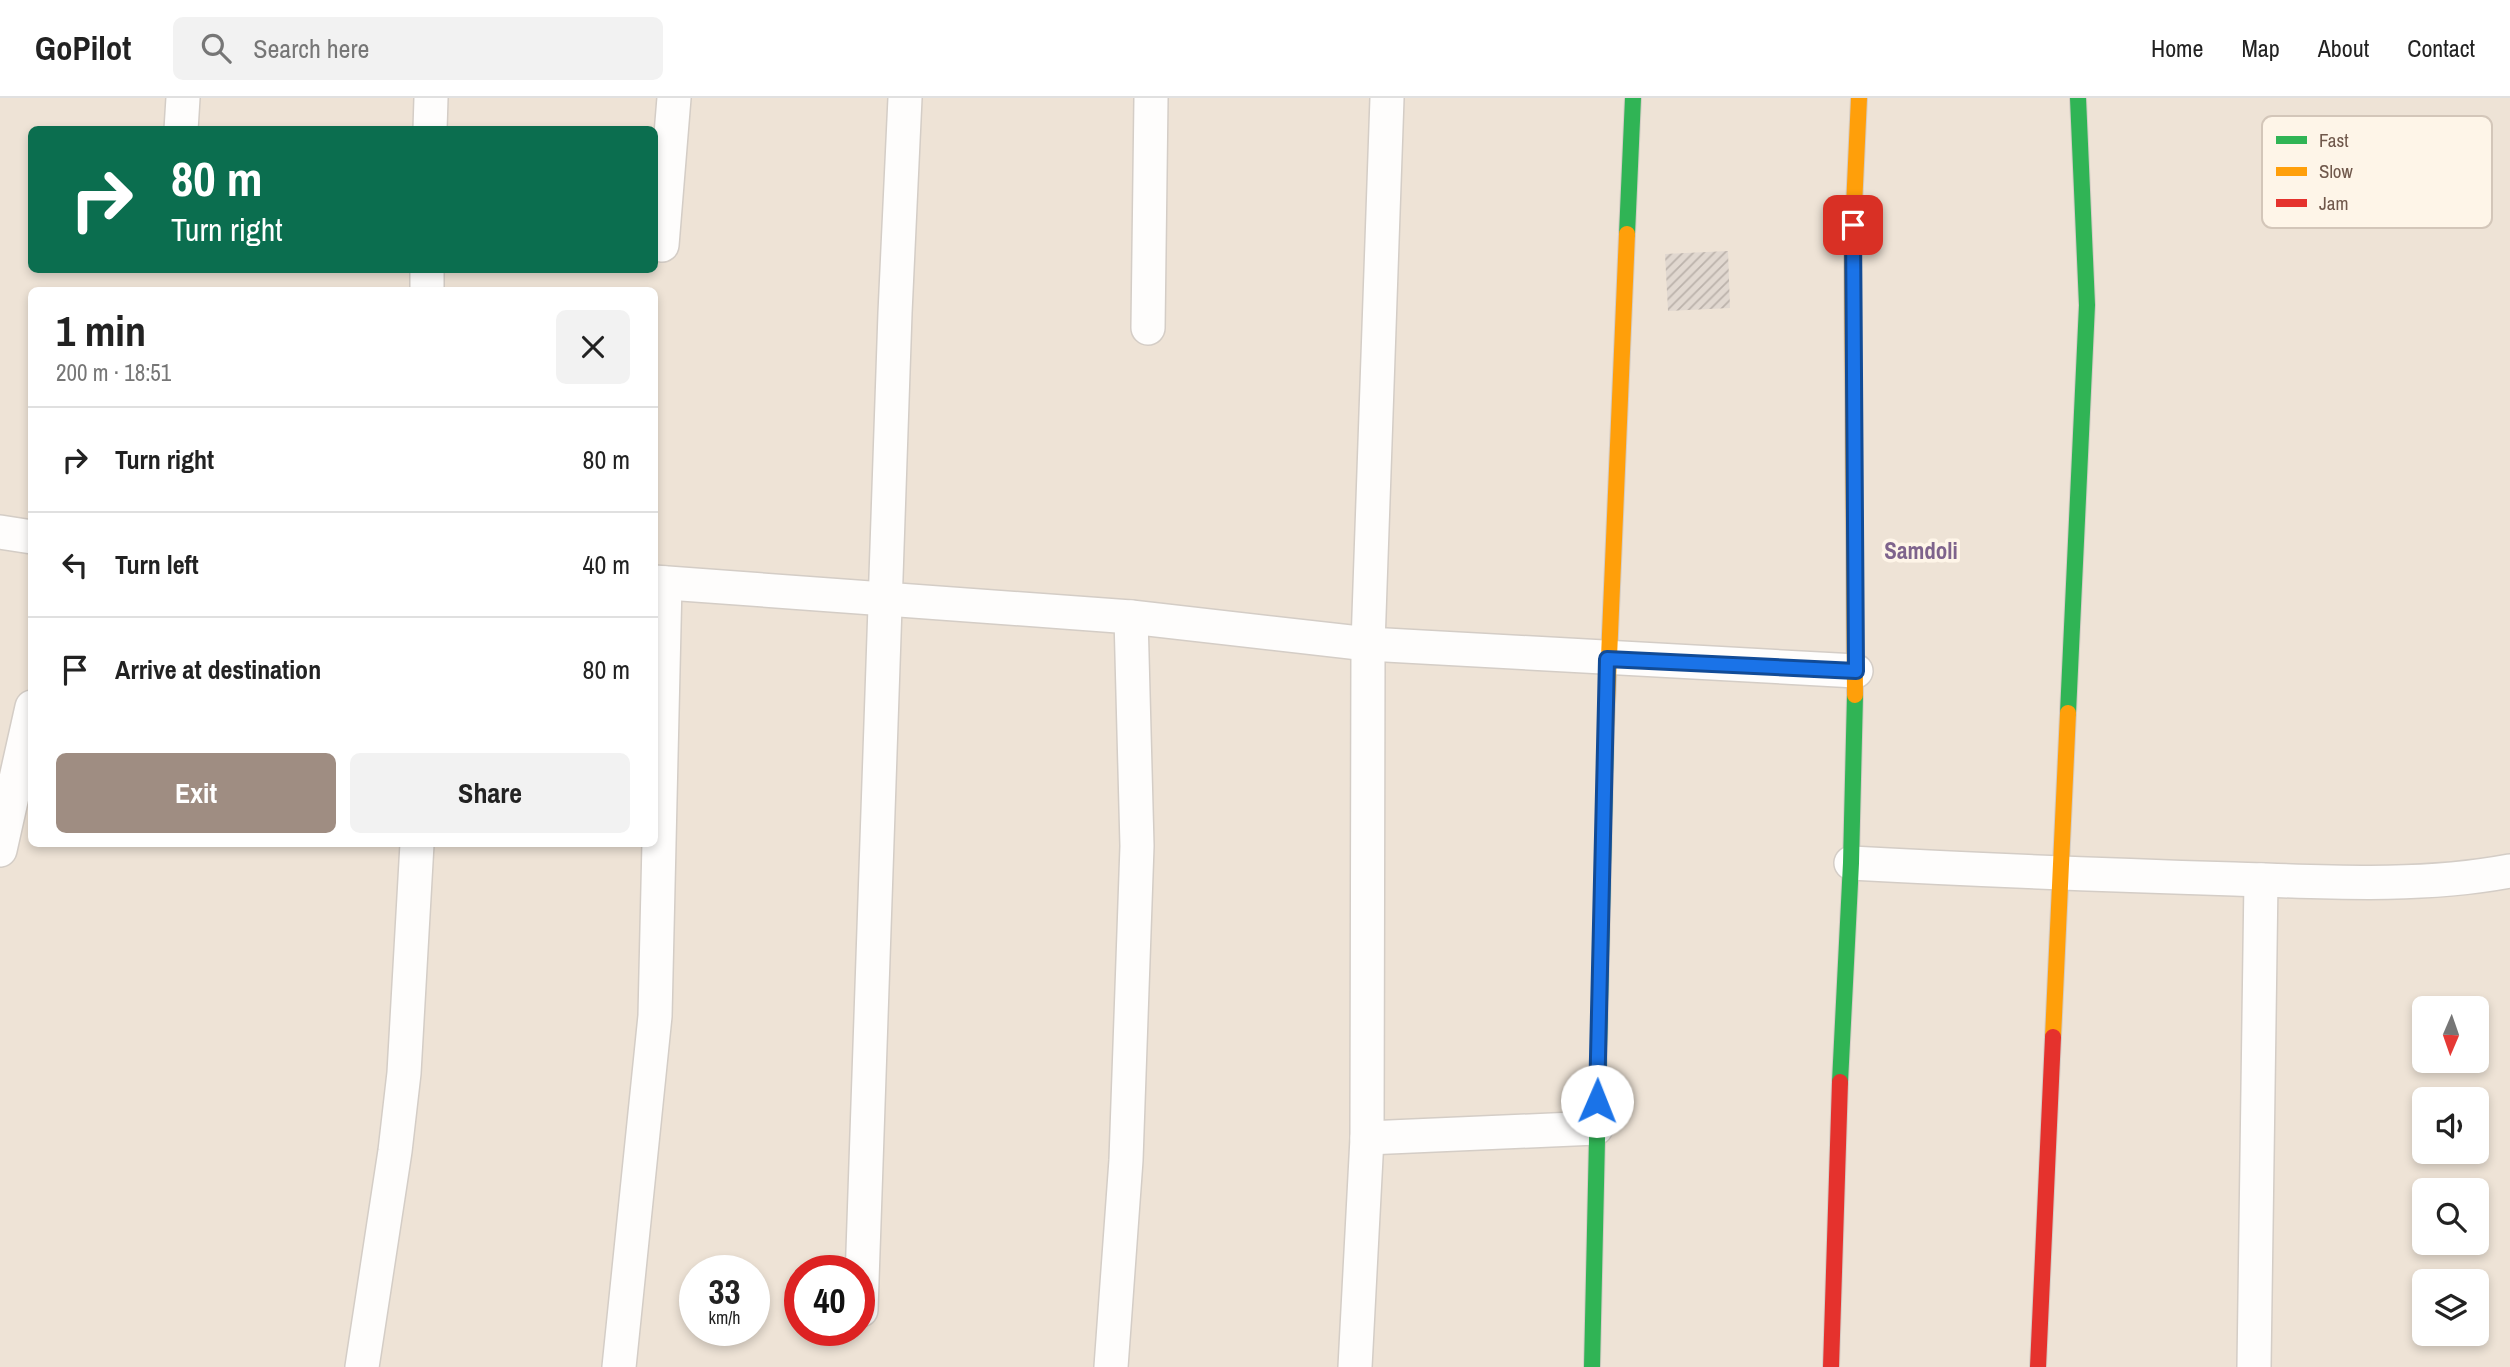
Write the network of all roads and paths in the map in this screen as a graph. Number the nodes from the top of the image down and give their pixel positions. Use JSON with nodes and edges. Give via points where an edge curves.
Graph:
{"nodes":[{"id":1,"x":183,"y":98,"type":"edge"},
{"id":2,"x":431,"y":98,"type":"edge"},
{"id":3,"x":674,"y":98,"type":"edge"},
{"id":4,"x":905,"y":98,"type":"edge"},
{"id":5,"x":1151,"y":98,"type":"edge"},
{"id":6,"x":1387,"y":98,"type":"edge"},
{"id":7,"x":1633,"y":98,"type":"edge"},
{"id":8,"x":1859,"y":98,"type":"edge"},
{"id":9,"x":2078,"y":98,"type":"edge"},
{"id":10,"x":181,"y":126,"type":"edge"},
{"id":11,"x":430,"y":126,"type":"edge"},
{"id":12,"x":662,"y":244,"type":"dead end"},
{"id":13,"x":1148,"y":328,"type":"dead end"},
{"id":14,"x":0,"y":532,"type":"edge"},
{"id":15,"x":28,"y":536,"type":"edge"},
{"id":16,"x":660,"y":583,"type":"edge"},
{"id":17,"x":885,"y":597,"type":"junction"},
{"id":18,"x":1131,"y":617,"type":"junction"},
{"id":19,"x":1368,"y":644,"type":"junction"},
{"id":20,"x":1607,"y":659,"type":"junction"},
{"id":21,"x":1856,"y":671,"type":"junction"},
{"id":22,"x":28,"y":725,"type":"edge"},
{"id":23,"x":658,"y":727,"type":"edge"},
{"id":24,"x":416,"y":847,"type":"edge"},
{"id":25,"x":656,"y":847,"type":"edge"},
{"id":26,"x":0,"y":850,"type":"edge"},
{"id":27,"x":1851,"y":863,"type":"junction"},
{"id":28,"x":2510,"y":871,"type":"edge"},
{"id":29,"x":2061,"y":874,"type":"junction"},
{"id":30,"x":2261,"y":880,"type":"junction"},
{"id":31,"x":1596,"y":1128,"type":"junction"},
{"id":32,"x":1367,"y":1138,"type":"junction"},
{"id":33,"x":863,"y":1255,"type":"edge"},
{"id":34,"x":362,"y":1367,"type":"edge"},
{"id":35,"x":619,"y":1367,"type":"edge"},
{"id":36,"x":1111,"y":1367,"type":"edge"},
{"id":37,"x":1355,"y":1367,"type":"edge"},
{"id":38,"x":1592,"y":1367,"type":"edge"},
{"id":39,"x":1831,"y":1367,"type":"edge"},
{"id":40,"x":2038,"y":1367,"type":"edge"},
{"id":41,"x":2254,"y":1367,"type":"edge"}],
"edges":[{"from":1,"to":10,"type":"street"},
{"from":2,"to":11,"type":"street"},
{"from":3,"to":12,"type":"street"},
{"from":4,"to":17,"type":"street"},
{"from":5,"to":13,"type":"street"},
{"from":6,"to":19,"type":"street"},
{"from":7,"to":20,"type":"street"},
{"from":8,"to":21,"type":"street","via":[[1852,250]]},
{"from":9,"to":29,"type":"street","via":[[2087,305]]},
{"from":14,"to":15,"type":"street"},
{"from":16,"to":17,"type":"street"},
{"from":16,"to":23,"type":"street"},
{"from":17,"to":18,"type":"street"},
{"from":17,"to":33,"type":"street"},
{"from":18,"to":19,"type":"street"},
{"from":18,"to":36,"type":"street","via":[[1137,846],[1126,1160]]},
{"from":19,"to":20,"type":"street"},
{"from":19,"to":32,"type":"street"},
{"from":20,"to":21,"type":"street"},
{"from":20,"to":31,"type":"street"},
{"from":21,"to":27,"type":"street"},
{"from":22,"to":26,"type":"street"},
{"from":24,"to":34,"type":"street","via":[[404,1073]]},
{"from":25,"to":35,"type":"street","via":[[654,1016]]},
{"from":27,"to":29,"type":"street"},
{"from":27,"to":39,"type":"street"},
{"from":28,"to":30,"type":"street","via":[[2380,884]]},
{"from":29,"to":30,"type":"street"},
{"from":29,"to":40,"type":"street"},
{"from":30,"to":41,"type":"street"},
{"from":31,"to":32,"type":"street"},
{"from":31,"to":38,"type":"street"},
{"from":32,"to":37,"type":"street"}]}
